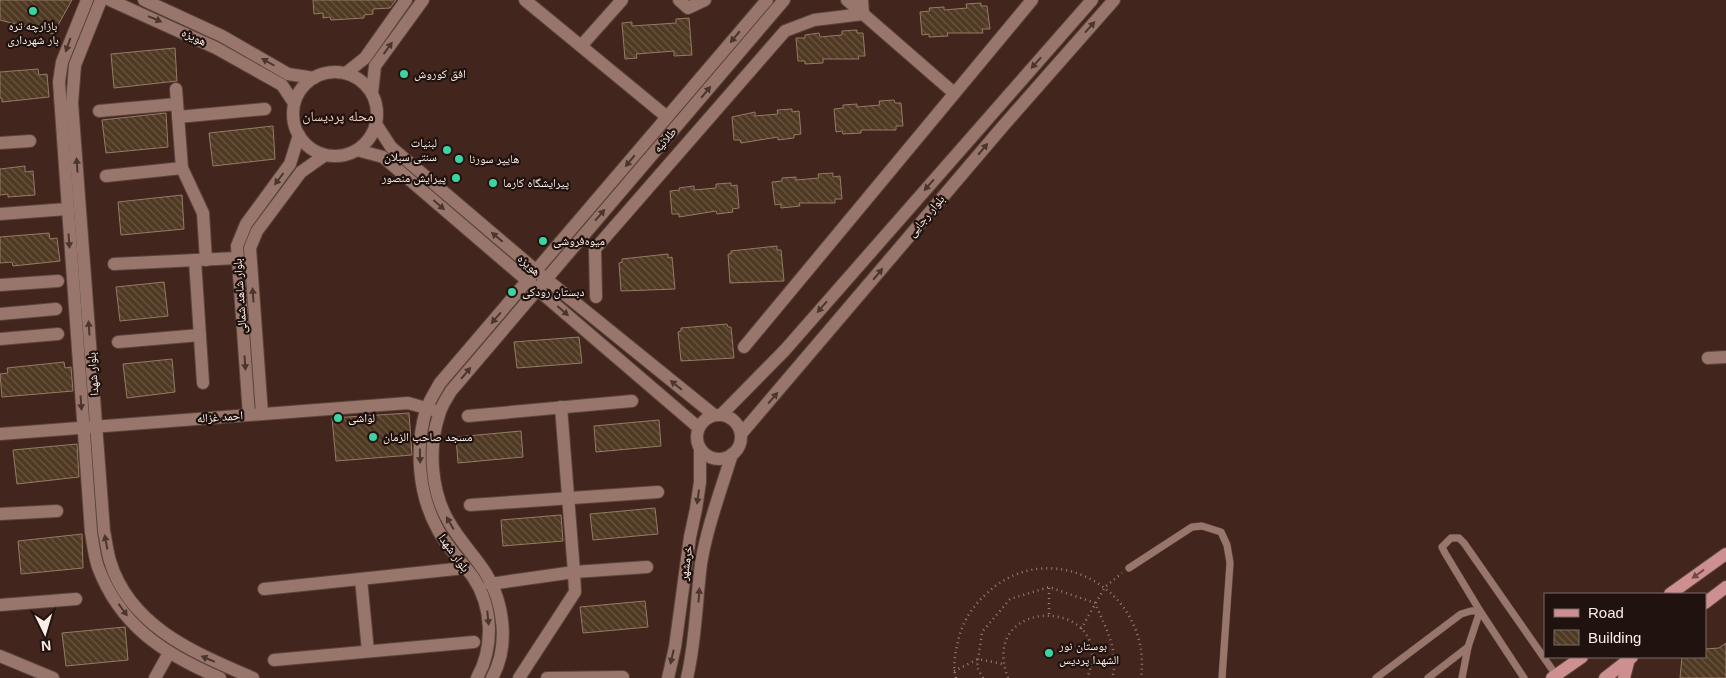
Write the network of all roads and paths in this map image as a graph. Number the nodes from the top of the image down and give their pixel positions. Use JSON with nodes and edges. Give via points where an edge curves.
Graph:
{"nodes":[{"id":1,"x":87,"y":0,"type":"edge"},
{"id":2,"x":101,"y":0,"type":"edge"},
{"id":3,"x":110,"y":0,"type":"edge"},
{"id":4,"x":144,"y":0,"type":"edge"},
{"id":5,"x":406,"y":0,"type":"edge"},
{"id":6,"x":423,"y":0,"type":"edge"},
{"id":7,"x":524,"y":0,"type":"edge"},
{"id":8,"x":622,"y":0,"type":"edge"},
{"id":9,"x":679,"y":0,"type":"edge"},
{"id":10,"x":705,"y":0,"type":"edge"},
{"id":11,"x":767,"y":0,"type":"edge"},
{"id":12,"x":784,"y":0,"type":"edge"},
{"id":13,"x":847,"y":0,"type":"edge"},
{"id":14,"x":862,"y":0,"type":"edge"},
{"id":15,"x":1032,"y":0,"type":"edge"},
{"id":16,"x":1092,"y":0,"type":"edge"},
{"id":17,"x":1114,"y":0,"type":"edge"},
{"id":18,"x":863,"y":14,"type":"junction"},
{"id":19,"x":580,"y":46,"type":"junction"},
{"id":20,"x":346,"y":73,"type":"junction"},
{"id":21,"x":314,"y":78,"type":"junction"},
{"id":22,"x":176,"y":89,"type":"dead end"},
{"id":23,"x":372,"y":93,"type":"junction"},
{"id":24,"x":954,"y":93,"type":"junction"},
{"id":25,"x":294,"y":103,"type":"junction"},
{"id":26,"x":177,"y":104,"type":"junction"},
{"id":27,"x":265,"y":109,"type":"dead end"},
{"id":28,"x":99,"y":111,"type":"dead end"},
{"id":29,"x":178,"y":117,"type":"junction"},
{"id":30,"x":667,"y":117,"type":"junction"},
{"id":31,"x":376,"y":124,"type":"junction"},
{"id":32,"x":678,"y":124,"type":"junction"},
{"id":33,"x":299,"y":135,"type":"junction"},
{"id":34,"x":30,"y":141,"type":"dead end"},
{"id":35,"x":0,"y":143,"type":"edge"},
{"id":36,"x":356,"y":150,"type":"junction"},
{"id":37,"x":325,"y":155,"type":"junction"},
{"id":38,"x":182,"y":168,"type":"junction"},
{"id":39,"x":106,"y":176,"type":"dead end"},
{"id":40,"x":80,"y":207,"type":"junction"},
{"id":41,"x":67,"y":209,"type":"junction"},
{"id":42,"x":0,"y":214,"type":"edge"},
{"id":43,"x":237,"y":258,"type":"junction"},
{"id":44,"x":201,"y":260,"type":"junction"},
{"id":45,"x":554,"y":260,"type":"junction"},
{"id":46,"x":114,"y":264,"type":"dead end"},
{"id":47,"x":536,"y":271,"type":"junction"},
{"id":48,"x":58,"y":281,"type":"dead end"},
{"id":49,"x":527,"y":281,"type":"junction"},
{"id":50,"x":542,"y":284,"type":"junction"},
{"id":51,"x":0,"y":285,"type":"edge"},
{"id":52,"x":522,"y":297,"type":"junction"},
{"id":53,"x":596,"y":297,"type":"dead end"},
{"id":54,"x":56,"y":309,"type":"dead end"},
{"id":55,"x":0,"y":314,"type":"edge"},
{"id":56,"x":58,"y":334,"type":"dead end"},
{"id":57,"x":200,"y":335,"type":"junction"},
{"id":58,"x":0,"y":339,"type":"edge"},
{"id":59,"x":118,"y":342,"type":"dead end"},
{"id":60,"x":744,"y":347,"type":"dead end"},
{"id":61,"x":1708,"y":358,"type":"dead end"},
{"id":62,"x":1726,"y":358,"type":"edge"},
{"id":63,"x":203,"y":383,"type":"dead end"},
{"id":64,"x":632,"y":401,"type":"dead end"},
{"id":65,"x":561,"y":407,"type":"junction"},
{"id":66,"x":427,"y":408,"type":"junction"},
{"id":67,"x":439,"y":413,"type":"junction"},
{"id":68,"x":262,"y":414,"type":"junction"},
{"id":69,"x":249,"y":415,"type":"junction"},
{"id":70,"x":718,"y":415,"type":"junction"},
{"id":71,"x":468,"y":416,"type":"dead end"},
{"id":72,"x":96,"y":426,"type":"junction"},
{"id":73,"x":83,"y":427,"type":"junction"},
{"id":74,"x":699,"y":428,"type":"junction"},
{"id":75,"x":0,"y":434,"type":"edge"},
{"id":76,"x":741,"y":434,"type":"junction"},
{"id":77,"x":700,"y":448,"type":"junction"},
{"id":78,"x":732,"y":454,"type":"junction"},
{"id":79,"x":658,"y":492,"type":"dead end"},
{"id":80,"x":567,"y":498,"type":"junction"},
{"id":81,"x":470,"y":505,"type":"dead end"},
{"id":82,"x":57,"y":511,"type":"dead end"},
{"id":83,"x":0,"y":514,"type":"edge"},
{"id":84,"x":464,"y":543,"type":"junction"},
{"id":85,"x":452,"y":549,"type":"junction"},
{"id":86,"x":1726,"y":554,"type":"edge"},
{"id":87,"x":647,"y":567,"type":"dead end"},
{"id":88,"x":465,"y":568,"type":"junction"},
{"id":89,"x":1129,"y":568,"type":"joint"},
{"id":90,"x":574,"y":572,"type":"junction"},
{"id":91,"x":361,"y":579,"type":"junction"},
{"id":92,"x":490,"y":584,"type":"junction"},
{"id":93,"x":1105,"y":586,"type":"junction"},
{"id":94,"x":1049,"y":587,"type":"junction"},
{"id":95,"x":1726,"y":587,"type":"edge"},
{"id":96,"x":478,"y":588,"type":"junction"},
{"id":97,"x":264,"y":589,"type":"dead end"},
{"id":98,"x":1671,"y":593,"type":"edge"},
{"id":99,"x":76,"y":599,"type":"dead end"},
{"id":100,"x":1706,"y":602,"type":"edge"},
{"id":101,"x":1095,"y":603,"type":"junction"},
{"id":102,"x":0,"y":605,"type":"edge"},
{"id":103,"x":1480,"y":611,"type":"junction"},
{"id":104,"x":1049,"y":614,"type":"junction"},
{"id":105,"x":1081,"y":629,"type":"junction"},
{"id":106,"x":474,"y":642,"type":"dead end"},
{"id":107,"x":1468,"y":647,"type":"junction"},
{"id":108,"x":368,"y":651,"type":"junction"},
{"id":109,"x":169,"y":653,"type":"junction"},
{"id":110,"x":0,"y":656,"type":"edge"},
{"id":111,"x":1581,"y":658,"type":"edge"},
{"id":112,"x":1630,"y":658,"type":"edge"},
{"id":113,"x":978,"y":659,"type":"junction"},
{"id":114,"x":274,"y":660,"type":"dead end"},
{"id":115,"x":1003,"y":664,"type":"junction"},
{"id":116,"x":954,"y":671,"type":"junction"},
{"id":117,"x":623,"y":677,"type":"dead end"},
{"id":118,"x":1555,"y":677,"type":"edge"},
{"id":119,"x":53,"y":678,"type":"edge"},
{"id":120,"x":155,"y":678,"type":"edge"},
{"id":121,"x":220,"y":678,"type":"edge"},
{"id":122,"x":253,"y":678,"type":"edge"},
{"id":123,"x":477,"y":678,"type":"edge"},
{"id":124,"x":492,"y":678,"type":"edge"},
{"id":125,"x":519,"y":678,"type":"edge"},
{"id":126,"x":547,"y":678,"type":"edge"},
{"id":127,"x":668,"y":678,"type":"edge"},
{"id":128,"x":687,"y":678,"type":"edge"},
{"id":129,"x":956,"y":678,"type":"edge"},
{"id":130,"x":983,"y":678,"type":"edge"},
{"id":131,"x":1008,"y":678,"type":"edge"},
{"id":132,"x":1087,"y":678,"type":"edge"},
{"id":133,"x":1112,"y":678,"type":"edge"},
{"id":134,"x":1142,"y":678,"type":"edge"},
{"id":135,"x":1222,"y":678,"type":"edge"},
{"id":136,"x":1376,"y":678,"type":"edge"},
{"id":137,"x":1428,"y":678,"type":"edge"},
{"id":138,"x":1462,"y":678,"type":"edge"},
{"id":139,"x":1524,"y":678,"type":"edge"},
{"id":140,"x":1605,"y":678,"type":"edge"},
{"id":141,"x":1624,"y":678,"type":"edge"}],
"edges":[{"from":1,"to":41,"type":"street","name":"بلوار شهدا","one_way":true,"via":[[62,62],[59,82]]},
{"from":40,"to":2,"type":"street","name":"بلوار شهدا","one_way":true,"via":[[72,83],[75,65]]},
{"from":3,"to":25,"type":"street","name":"هویزه","one_way":true,"via":[[224,52],[282,85]]},
{"from":21,"to":4,"type":"street","name":"هویزه","one_way":true,"via":[[288,74],[222,36]]},
{"from":5,"to":20,"type":"street","via":[[365,58]]},
{"from":23,"to":6,"type":"street","one_way":true,"via":[[375,66]]},
{"from":7,"to":19,"type":"street"},
{"from":8,"to":19,"type":"street"},
{"from":9,"to":10,"type":"street","via":[[688,8]]},
{"from":11,"to":30,"type":"street","name":"طلائیه","one_way":true},
{"from":32,"to":12,"type":"street","name":"طلائیه","one_way":true},
{"from":13,"to":18,"type":"street"},
{"from":14,"to":18,"type":"street"},
{"from":15,"to":24,"type":"street"},
{"from":16,"to":70,"type":"street","name":"بلوار رجایی","one_way":true,"via":[[785,350]]},
{"from":76,"to":17,"type":"street","name":"بلوار رجایی","one_way":true,"via":[[1004,124]]},
{"from":18,"to":24,"type":"street"},
{"from":18,"to":53,"type":"street","via":[[814,20],[785,31],[595,249]]},
{"from":19,"to":30,"type":"street"},
{"from":20,"to":21,"type":"street","via":[[329,72]]},
{"from":20,"to":23,"type":"street","via":[[360,80]]},
{"from":21,"to":25,"type":"street"},
{"from":22,"to":26,"type":"street"},
{"from":23,"to":31,"type":"street","via":[[377,108]]},
{"from":24,"to":60,"type":"street"},
{"from":25,"to":33,"type":"street","via":[[293,120]]},
{"from":26,"to":28,"type":"street"},
{"from":26,"to":29,"type":"street"},
{"from":27,"to":29,"type":"street"},
{"from":29,"to":38,"type":"street"},
{"from":30,"to":32,"type":"street"},
{"from":30,"to":45,"type":"street","name":"طلائیه","one_way":true},
{"from":31,"to":36,"type":"street","via":[[369,139]]},
{"from":47,"to":31,"type":"street","name":"هویزه","one_way":true,"via":[[392,147]]},
{"from":45,"to":32,"type":"street","name":"طلائیه","one_way":true},
{"from":33,"to":37,"type":"street","via":[[310,148]]},
{"from":33,"to":43,"type":"street","name":"بلوار شاهد شمالی","one_way":true,"via":[[290,164],[240,234]]},
{"from":34,"to":35,"type":"street"},
{"from":36,"to":37,"type":"street","via":[[341,156]]},
{"from":36,"to":49,"type":"street","name":"هویزه","one_way":true,"via":[[383,157]]},
{"from":68,"to":37,"type":"street","name":"بلوار شاهد شمالی","one_way":true,"via":[[250,248],[257,231],[301,172]]},
{"from":38,"to":39,"type":"street"},
{"from":38,"to":44,"type":"street","via":[[202,213]]},
{"from":40,"to":41,"type":"street"},
{"from":72,"to":40,"type":"street","name":"بلوار شهدا","one_way":true},
{"from":41,"to":42,"type":"street"},
{"from":41,"to":73,"type":"street","name":"بلوار شهدا","one_way":true},
{"from":43,"to":44,"type":"street"},
{"from":43,"to":69,"type":"street","name":"بلوار شاهد شمالی","one_way":true},
{"from":44,"to":46,"type":"street"},
{"from":44,"to":57,"type":"street"},
{"from":45,"to":47,"type":"street","name":"طلائیه"},
{"from":45,"to":50,"type":"street","name":"طلائیه"},
{"from":47,"to":49,"type":"street","name":"طلائیه"},
{"from":47,"to":50,"type":"street","name":"هویزه"},
{"from":48,"to":51,"type":"street"},
{"from":49,"to":50,"type":"street","name":"هویزه"},
{"from":49,"to":52,"type":"street","name":"بلوار شهدا"},
{"from":50,"to":52,"type":"street","name":"بلوار شهدا"},
{"from":70,"to":50,"type":"street","name":"هویزه","one_way":true},
{"from":50,"to":74,"type":"street","name":"هویزه","one_way":true},
{"from":52,"to":66,"type":"street","name":"بلوار شهدا","one_way":true,"via":[[440,383]]},
{"from":67,"to":52,"type":"street","name":"بلوار شهدا","one_way":true,"via":[[451,391]]},
{"from":54,"to":55,"type":"street"},
{"from":56,"to":58,"type":"street"},
{"from":57,"to":59,"type":"street"},
{"from":57,"to":63,"type":"street"},
{"from":61,"to":62,"type":"street"},
{"from":64,"to":65,"type":"street"},
{"from":65,"to":71,"type":"street"},
{"from":65,"to":80,"type":"street"},
{"from":66,"to":67,"type":"street","name":"احمد غزاله"},
{"from":66,"to":68,"type":"street","name":"احمد غزاله","via":[[408,403]]},
{"from":66,"to":85,"type":"street","name":"بلوار شهدا","one_way":true,"via":[[420,436],[424,497],[437,529]]},
{"from":84,"to":67,"type":"street","name":"بلوار شهدا","one_way":true,"via":[[449,522],[437,494],[433,437]]},
{"from":68,"to":69,"type":"street","name":"احمد غزاله"},
{"from":69,"to":72,"type":"street","name":"احمد غزاله"},
{"from":70,"to":74,"type":"street","via":[[702,422]]},
{"from":70,"to":76,"type":"street","via":[[734,421]]},
{"from":72,"to":73,"type":"street","name":"احمد غزاله"},
{"from":122,"to":72,"type":"street","name":"بلوار شهدا","one_way":true,"via":[[192,652],[164,634],[142,614],[124,590],[110,561],[104,530]]},
{"from":73,"to":75,"type":"street","name":"احمد غزاله"},
{"from":73,"to":109,"type":"street","name":"بلوار شهدا","one_way":true,"via":[[91,532],[98,566],[112,596],[132,622]]},
{"from":74,"to":77,"type":"street"},
{"from":76,"to":78,"type":"street"},
{"from":77,"to":78,"type":"street","via":[[705,454],[718,458]]},
{"from":77,"to":127,"type":"street","name":"خرمشهر","one_way":true,"via":[[700,482]]},
{"from":128,"to":78,"type":"street","name":"خرمشهر","one_way":true,"via":[[694,650],[702,564],[709,528]]},
{"from":79,"to":80,"type":"street"},
{"from":80,"to":81,"type":"street"},
{"from":80,"to":90,"type":"street"},
{"from":82,"to":83,"type":"street"},
{"from":84,"to":85,"type":"street"},
{"from":84,"to":92,"type":"street","name":"بلوار شهدا","via":[[486,573]]},
{"from":85,"to":88,"type":"street","name":"بلوار شهدا"},
{"from":86,"to":98,"type":"main road","one_way":true},
{"from":87,"to":90,"type":"street"},
{"from":88,"to":91,"type":"street"},
{"from":88,"to":96,"type":"street","name":"بلوار شهدا"},
{"from":89,"to":93,"type":"path"},
{"from":89,"to":135,"type":"lane","via":[[1192,527],[1202,526],[1221,532],[1230,562]]},
{"from":90,"to":92,"type":"street"},
{"from":90,"to":125,"type":"street","via":[[575,592]]},
{"from":91,"to":97,"type":"street"},
{"from":91,"to":108,"type":"street"},
{"from":92,"to":96,"type":"street"},
{"from":92,"to":124,"type":"street","name":"بلوار شهدا","via":[[499,604],[503,638]]},
{"from":93,"to":101,"type":"path"},
{"from":93,"to":116,"type":"path","via":[[1083,575],[1059,569],[1011,576],[990,589],[973,607],[961,629]]},
{"from":93,"to":134,"type":"path","via":[[1123,604],[1136,627],[1143,651]]},
{"from":94,"to":101,"type":"path"},
{"from":94,"to":104,"type":"path"},
{"from":94,"to":113,"type":"path","via":[[1010,599],[982,632]]},
{"from":95,"to":100,"type":"main road"},
{"from":96,"to":123,"type":"street","name":"بلوار شهدا","one_way":true,"via":[[486,607],[490,637]]},
{"from":99,"to":102,"type":"street"},
{"from":101,"to":105,"type":"path"},
{"from":101,"to":133,"type":"path","via":[[1111,641],[1116,665]]},
{"from":103,"to":107,"type":"lane"},
{"from":103,"to":118,"type":"lane","via":[[1442,547],[1451,538],[1459,538],[1464,543]]},
{"from":103,"to":136,"type":"lane","via":[[1461,614]]},
{"from":103,"to":139,"type":"lane"},
{"from":104,"to":105,"type":"path","via":[[1061,616]]},
{"from":104,"to":115,"type":"path","via":[[1034,616],[1020,623],[1004,648]]},
{"from":105,"to":132,"type":"path","via":[[1092,655]]},
{"from":106,"to":108,"type":"street"},
{"from":107,"to":137,"type":"lane"},
{"from":107,"to":138,"type":"lane"},
{"from":108,"to":114,"type":"street"},
{"from":109,"to":120,"type":"street"},
{"from":109,"to":121,"type":"street","name":"بلوار شهدا"},
{"from":110,"to":119,"type":"street"},
{"from":111,"to":118,"type":"main road"},
{"from":112,"to":140,"type":"main road"},
{"from":112,"to":141,"type":"main road"},
{"from":113,"to":115,"type":"path"},
{"from":113,"to":116,"type":"path"},
{"from":113,"to":130,"type":"path","via":[[977,667]]},
{"from":115,"to":131,"type":"path"},
{"from":116,"to":129,"type":"path"},
{"from":117,"to":126,"type":"street"}]}
